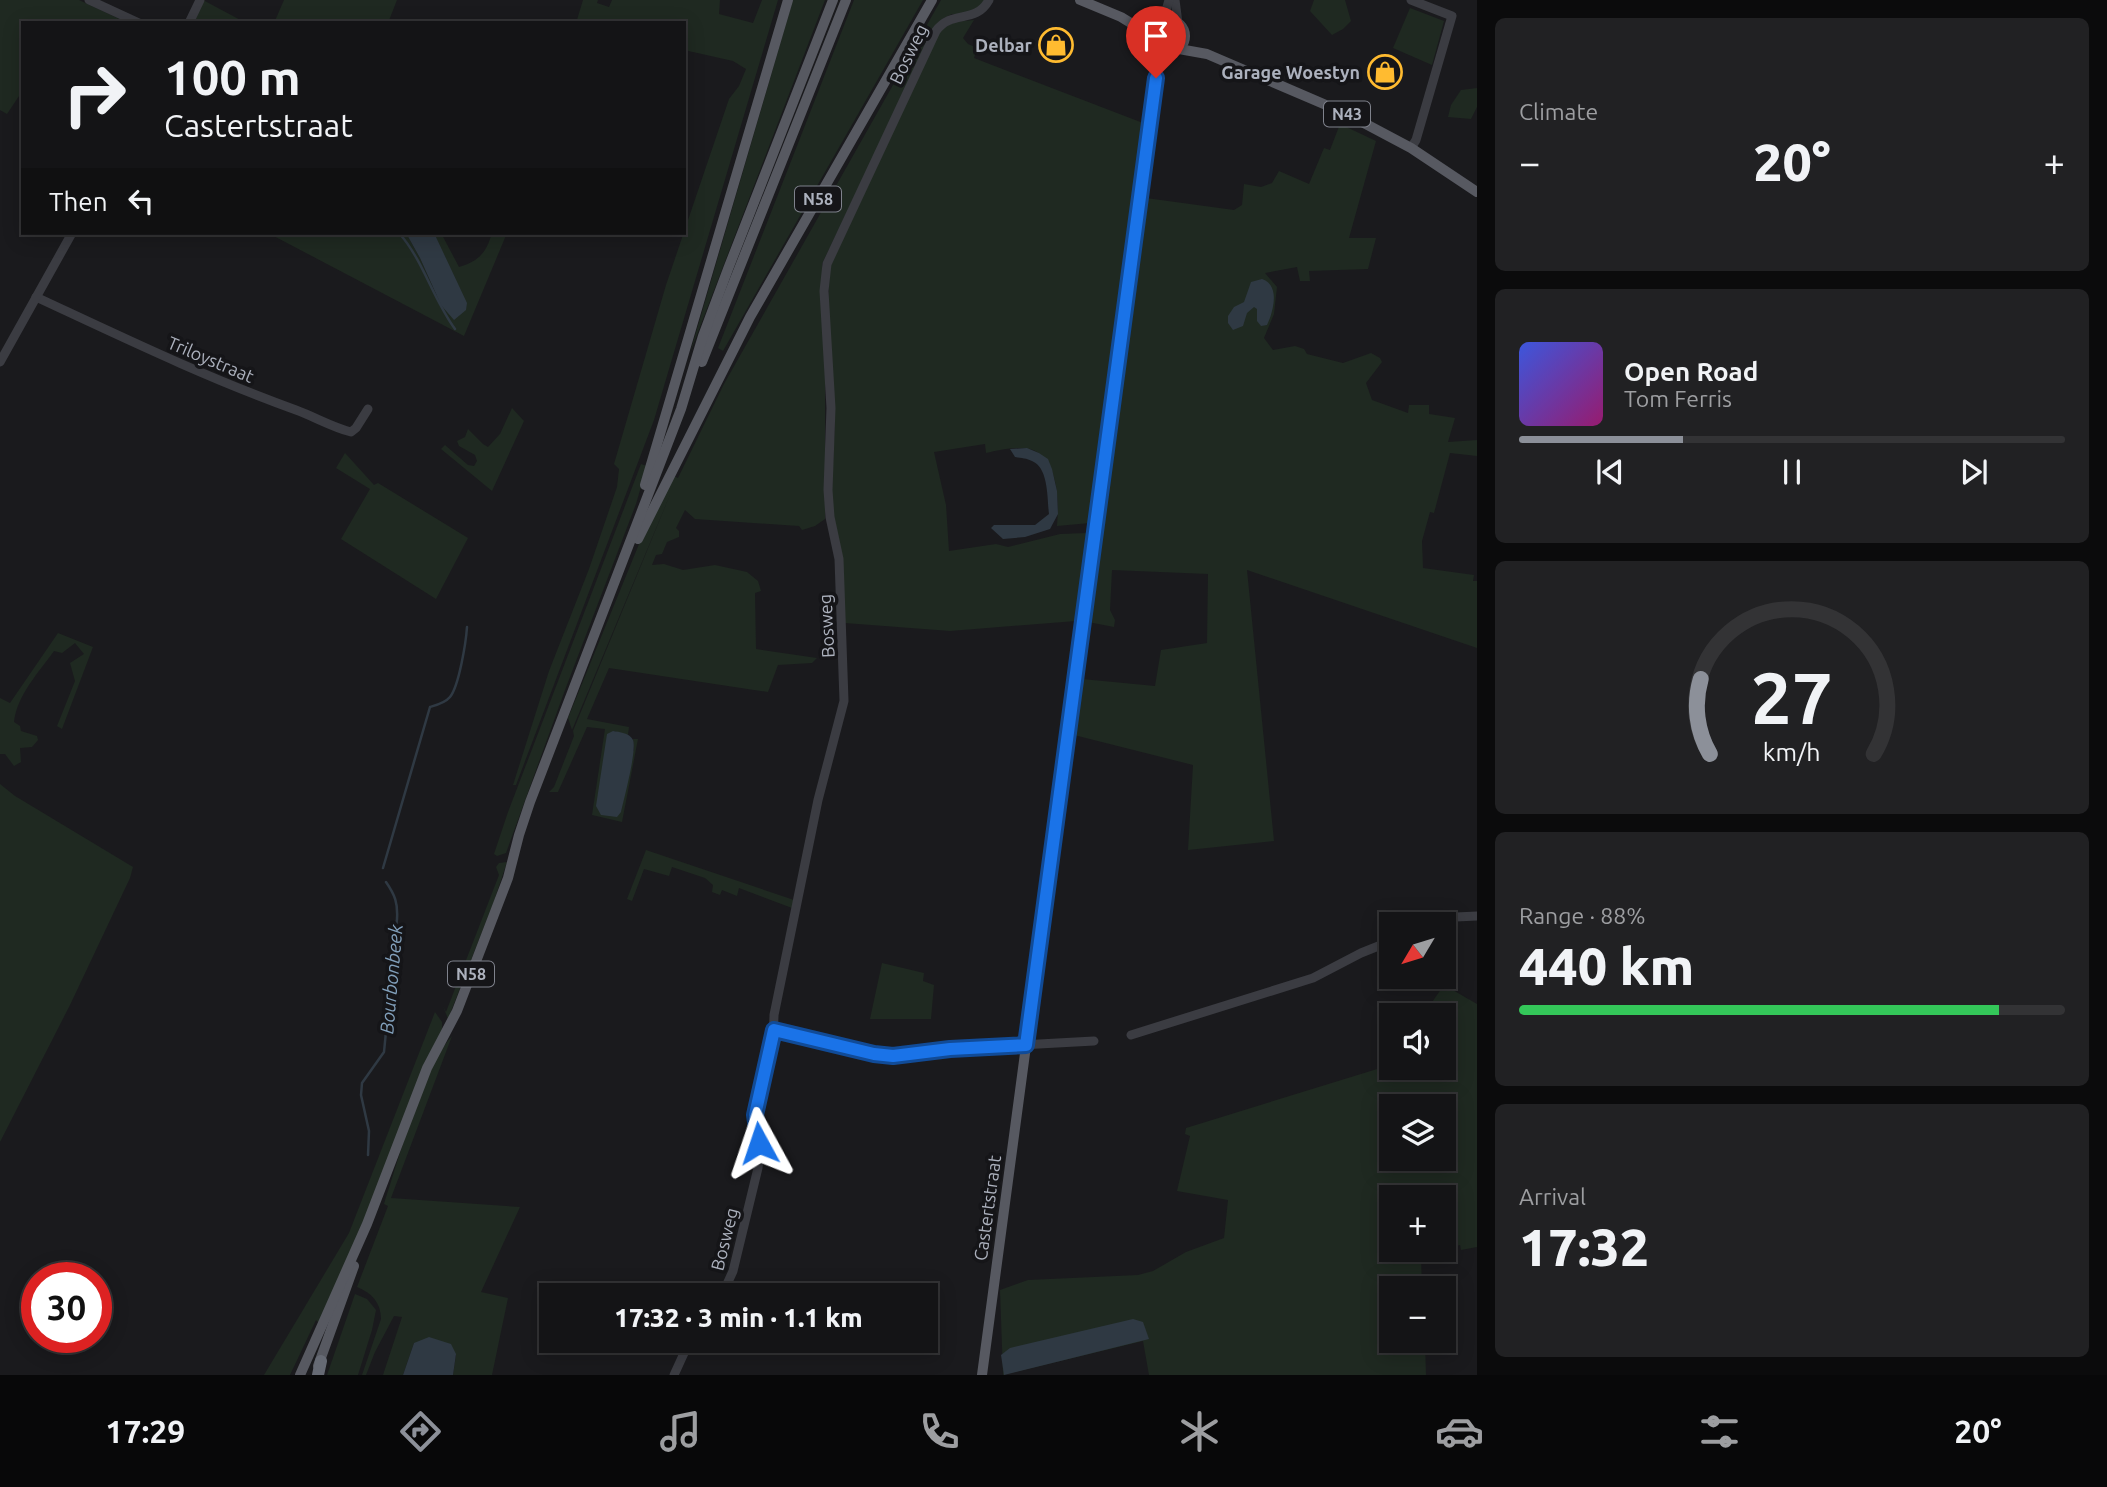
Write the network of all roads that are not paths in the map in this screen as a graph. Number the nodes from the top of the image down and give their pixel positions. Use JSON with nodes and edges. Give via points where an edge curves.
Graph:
{"nodes":[{"id":1,"x":89,"y":0,"type":"edge"},
{"id":2,"x":200,"y":0,"type":"edge"},
{"id":3,"x":788,"y":0,"type":"edge"},
{"id":4,"x":833,"y":0,"type":"edge"},
{"id":5,"x":846,"y":0,"type":"edge"},
{"id":6,"x":932,"y":0,"type":"edge"},
{"id":7,"x":989,"y":0,"type":"edge"},
{"id":8,"x":1080,"y":0,"type":"edge"},
{"id":9,"x":1169,"y":0,"type":"edge"},
{"id":10,"x":1175,"y":0,"type":"edge"},
{"id":11,"x":1412,"y":0,"type":"edge"},
{"id":12,"x":135,"y":21,"type":"edge"},
{"id":13,"x":189,"y":21,"type":"edge"},
{"id":14,"x":1178,"y":23,"type":"junction"},
{"id":15,"x":1157,"y":32,"type":"junction"},
{"id":16,"x":1185,"y":33,"type":"junction"},
{"id":17,"x":1175,"y":51,"type":"junction"},
{"id":18,"x":1207,"y":54,"type":"junction"},
{"id":19,"x":1156,"y":78,"type":"junction"},
{"id":20,"x":1410,"y":148,"type":"junction"},
{"id":21,"x":1477,"y":192,"type":"edge"},
{"id":22,"x":71,"y":235,"type":"edge"},
{"id":23,"x":36,"y":297,"type":"junction"},
{"id":24,"x":0,"y":362,"type":"edge"},
{"id":25,"x":368,"y":409,"type":"dead end"},
{"id":26,"x":681,"y":409,"type":"junction"},
{"id":27,"x":624,"y":558,"type":"junction"},
{"id":28,"x":1477,"y":916,"type":"edge"},
{"id":29,"x":1456,"y":917,"type":"edge"},
{"id":30,"x":1379,"y":946,"type":"edge"},
{"id":31,"x":774,"y":1030,"type":"junction"},
{"id":32,"x":1131,"y":1035,"type":"dead end"},
{"id":33,"x":1094,"y":1041,"type":"dead end"},
{"id":34,"x":1026,"y":1045,"type":"junction"},
{"id":35,"x":367,"y":1224,"type":"junction"},
{"id":36,"x":728,"y":1283,"type":"edge"},
{"id":37,"x":684,"y":1353,"type":"edge"},
{"id":38,"x":321,"y":1361,"type":"joint"},
{"id":39,"x":300,"y":1375,"type":"edge"},
{"id":40,"x":316,"y":1375,"type":"edge"},
{"id":41,"x":674,"y":1375,"type":"edge"},
{"id":42,"x":982,"y":1375,"type":"edge"}],
"edges":[{"from":1,"to":12,"type":"street"},
{"from":2,"to":13,"type":"street"},
{"from":3,"to":27,"type":"main road","number":"N58","via":[[651,467],[626,536]]},
{"from":4,"to":26,"type":"main road","number":"N58","via":[[728,269]]},
{"from":5,"to":26,"type":"main road","number":"N58"},
{"from":6,"to":27,"type":"main road","number":"N58","via":[[750,317]]},
{"from":7,"to":31,"type":"street","name":"Bosweg","via":[[975,15],[946,21],[936,31],[827,264],[828,490],[839,559],[844,701],[818,800]]},
{"from":8,"to":15,"type":"main road","number":"N43"},
{"from":9,"to":15,"type":"street"},
{"from":10,"to":14,"type":"street"},
{"from":11,"to":20,"type":"street","via":[[1452,16]]},
{"from":14,"to":15,"type":"main road","number":"N43"},
{"from":14,"to":16,"type":"main road","number":"N43"},
{"from":15,"to":17,"type":"main road","number":"N43","via":[[1161,51]]},
{"from":15,"to":19,"type":"main road","name":"Castertstraat"},
{"from":16,"to":17,"type":"main road","name":"Castertstraat"},
{"from":16,"to":18,"type":"main road","number":"N43"},
{"from":17,"to":18,"type":"main road","number":"N43"},
{"from":17,"to":19,"type":"main road","name":"Castertstraat"},
{"from":18,"to":20,"type":"main road","number":"N43","via":[[1347,114]]},
{"from":19,"to":34,"type":"main road","name":"Castertstraat"},
{"from":20,"to":21,"type":"main road","number":"N43"},
{"from":22,"to":23,"type":"street"},
{"from":23,"to":24,"type":"street"},
{"from":23,"to":25,"type":"street","name":"Triloystraat","via":[[223,384],[341,429],[351,432]]},
{"from":26,"to":27,"type":"main road","number":"N58"},
{"from":27,"to":35,"type":"main road","number":"N58","via":[[531,797],[508,878],[479,954],[457,1011],[427,1068]]},
{"from":28,"to":29,"type":"street"},
{"from":30,"to":32,"type":"street","via":[[1313,978]]},
{"from":31,"to":34,"type":"street","via":[[893,1056]]},
{"from":31,"to":36,"type":"street","name":"Bosweg","via":[[755,1115],[758,1168]]},
{"from":33,"to":34,"type":"street"},
{"from":34,"to":42,"type":"main road","name":"Castertstraat"},
{"from":35,"to":38,"type":"main road","number":"N58"},
{"from":35,"to":39,"type":"main road","number":"N58"},
{"from":37,"to":41,"type":"street"},
{"from":38,"to":40,"type":"highway"}]}
